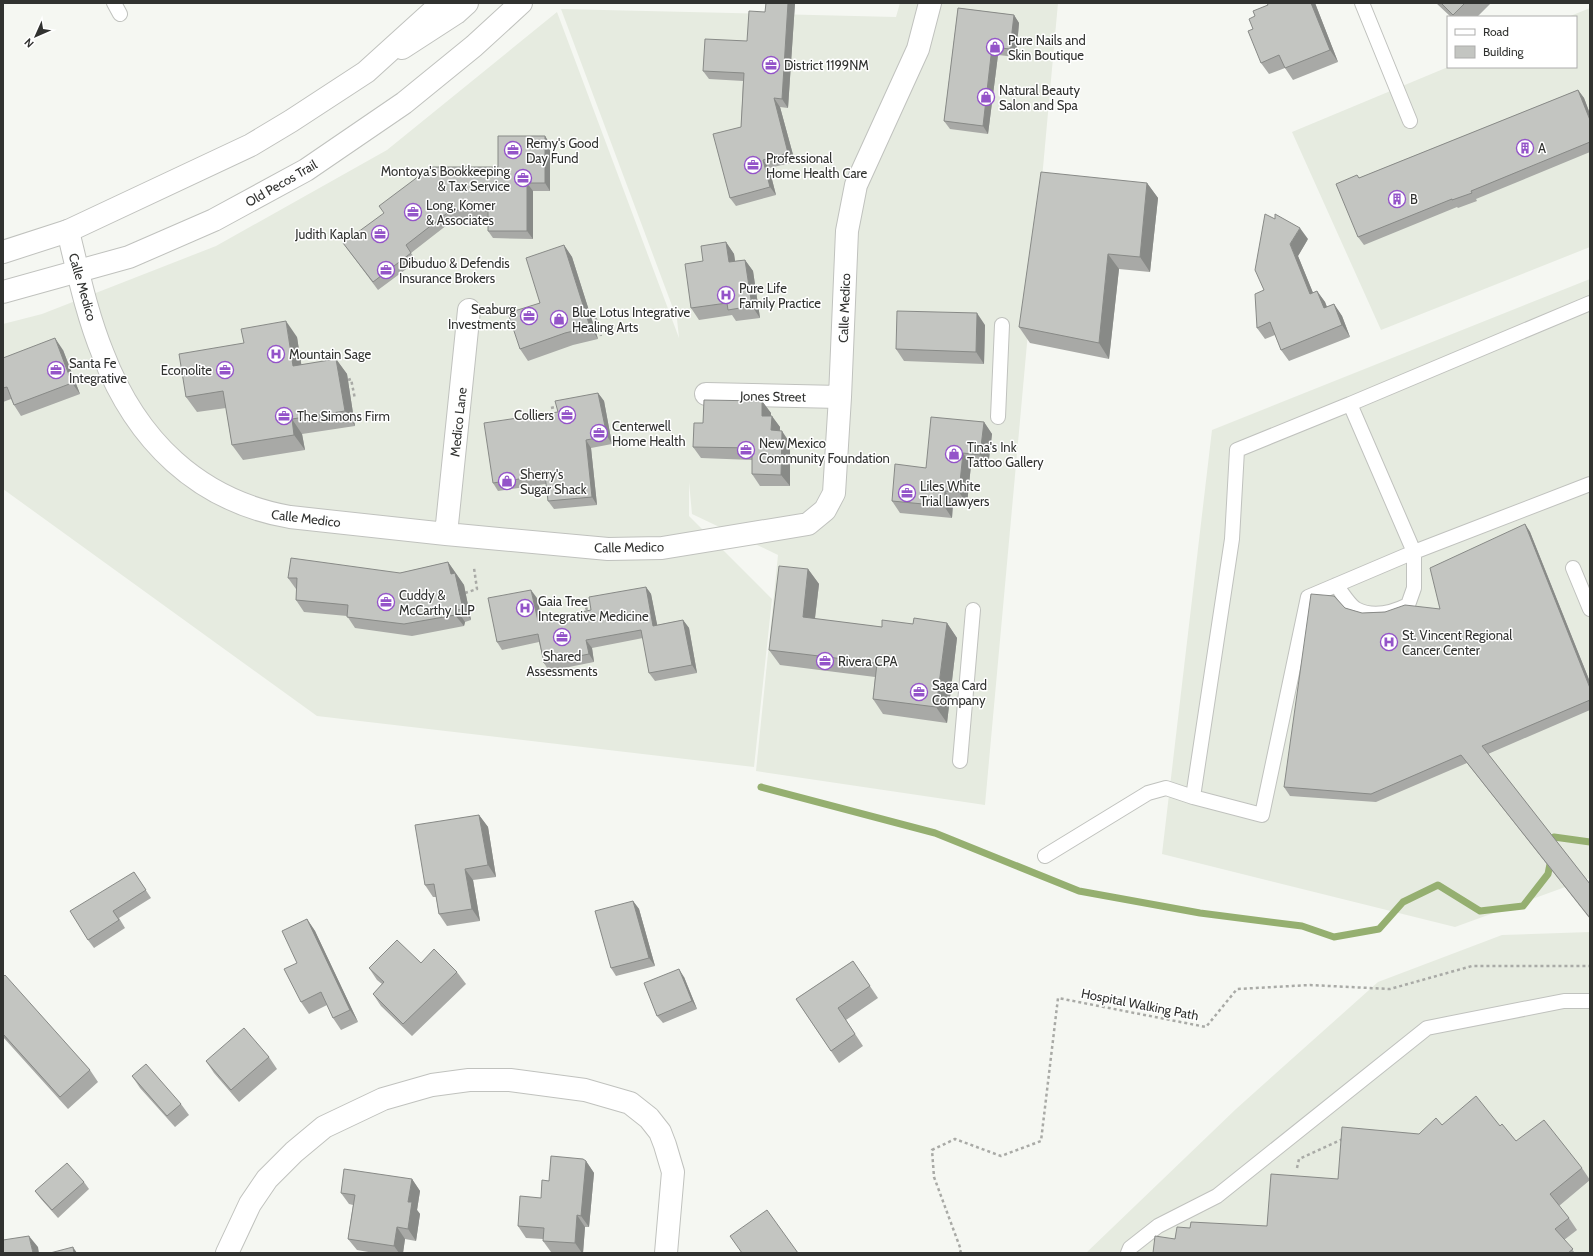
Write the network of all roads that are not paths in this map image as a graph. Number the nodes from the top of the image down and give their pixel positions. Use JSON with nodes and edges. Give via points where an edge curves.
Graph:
{"nodes":[{"id":1,"x":442,"y":3,"type":"edge"},
{"id":2,"x":467,"y":3,"type":"edge"},
{"id":3,"x":522,"y":3,"type":"edge"},
{"id":4,"x":526,"y":3,"type":"edge"},
{"id":5,"x":930,"y":3,"type":"edge"},
{"id":6,"x":1362,"y":3,"type":"edge"},
{"id":7,"x":506,"y":19,"type":"junction"},
{"id":8,"x":366,"y":72,"type":"junction"},
{"id":9,"x":1410,"y":121,"type":"dead end"},
{"id":10,"x":68,"y":232,"type":"junction"},
{"id":11,"x":3,"y":252,"type":"edge"},
{"id":12,"x":77,"y":270,"type":"junction"},
{"id":13,"x":3,"y":292,"type":"edge"},
{"id":14,"x":1590,"y":303,"type":"edge"},
{"id":15,"x":469,"y":310,"type":"dead end"},
{"id":16,"x":1002,"y":325,"type":"dead end"},
{"id":17,"x":706,"y":394,"type":"dead end"},
{"id":18,"x":840,"y":397,"type":"junction"},
{"id":19,"x":1350,"y":404,"type":"junction"},
{"id":20,"x":998,"y":417,"type":"dead end"},
{"id":21,"x":1590,"y":484,"type":"edge"},
{"id":22,"x":446,"y":534,"type":"junction"},
{"id":23,"x":1414,"y":552,"type":"junction"},
{"id":24,"x":1573,"y":568,"type":"dead end"},
{"id":25,"x":1336,"y":585,"type":"junction"},
{"id":26,"x":1590,"y":609,"type":"edge"},
{"id":27,"x":973,"y":610,"type":"dead end"},
{"id":28,"x":960,"y":761,"type":"dead end"},
{"id":29,"x":1193,"y":797,"type":"junction"},
{"id":30,"x":1045,"y":856,"type":"dead end"},
{"id":31,"x":1590,"y":1001,"type":"edge"},
{"id":32,"x":227,"y":1253,"type":"edge"},
{"id":33,"x":666,"y":1253,"type":"edge"},
{"id":34,"x":1128,"y":1253,"type":"edge"}],
"edges":[{"from":1,"to":8,"type":"street"},
{"from":2,"to":8,"type":"street"},
{"from":3,"to":7,"type":"street","name":"Old Pecos Trail"},
{"from":4,"to":7,"type":"street"},
{"from":5,"to":18,"type":"street","name":"Calle Medico","via":[[918,49],[856,185],[850,208]]},
{"from":6,"to":9,"type":"lane"},
{"from":7,"to":12,"type":"street","name":"Old Pecos Trail","via":[[404,103],[306,170],[200,226],[129,257]]},
{"from":8,"to":10,"type":"street","via":[[251,145]]},
{"from":10,"to":11,"type":"street"},
{"from":10,"to":12,"type":"street","name":"Calle Medico"},
{"from":12,"to":13,"type":"street","name":"Old Pecos Trail"},
{"from":12,"to":22,"type":"street","name":"Calle Medico","via":[[103,354],[133,415],[156,444],[183,470],[218,494],[264,513]]},
{"from":14,"to":19,"type":"lane"},
{"from":15,"to":22,"type":"street","name":"Medico Lane"},
{"from":16,"to":20,"type":"lane"},
{"from":17,"to":18,"type":"street","name":"Jones Street"},
{"from":18,"to":22,"type":"street","name":"Calle Medico","via":[[834,493],[825,510],[808,524],[662,548],[636,549],[608,549]]},
{"from":19,"to":23,"type":"lane"},
{"from":19,"to":29,"type":"lane","via":[[1236,450],[1232,539]]},
{"from":21,"to":23,"type":"lane"},
{"from":23,"to":25,"type":"lane"},
{"from":23,"to":25,"type":"lane","via":[[1414,588],[1408,605],[1393,613],[1374,614],[1355,609]]},
{"from":24,"to":26,"type":"lane"},
{"from":25,"to":29,"type":"lane","via":[[1308,597],[1262,815]]},
{"from":27,"to":28,"type":"lane"},
{"from":29,"to":30,"type":"lane","via":[[1166,788],[1148,793]]},
{"from":31,"to":34,"type":"lane","via":[[1564,1001],[1427,1028],[1217,1196],[1158,1226],[1130,1248]]},
{"from":32,"to":33,"type":"street","via":[[250,1204],[267,1179],[324,1127],[383,1098],[432,1085],[469,1080],[510,1080],[585,1090],[630,1103],[650,1118],[666,1145],[673,1172]]}]}
